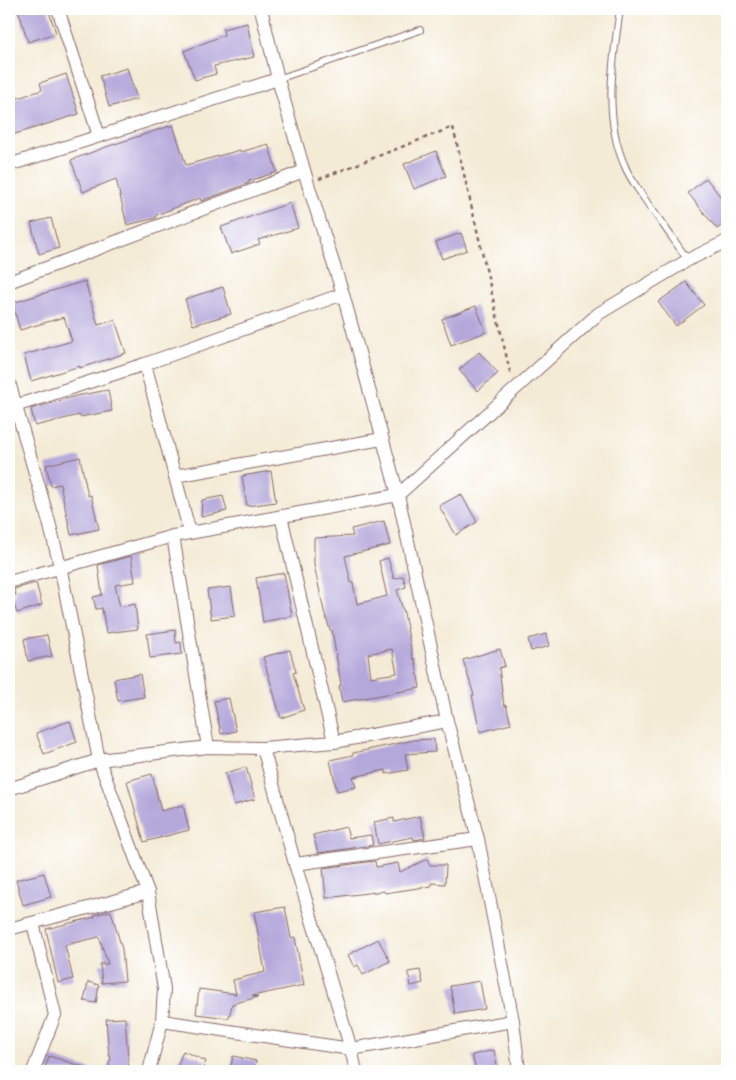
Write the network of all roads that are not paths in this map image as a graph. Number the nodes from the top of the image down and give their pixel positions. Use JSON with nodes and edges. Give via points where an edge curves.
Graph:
{"nodes":[{"id":1,"x":58,"y":9,"type":"edge"},
{"id":2,"x":261,"y":9,"type":"edge"},
{"id":3,"x":620,"y":9,"type":"edge"},
{"id":4,"x":420,"y":30,"type":"dead end"},
{"id":5,"x":278,"y":78,"type":"junction"},
{"id":6,"x":99,"y":136,"type":"junction"},
{"id":7,"x":9,"y":165,"type":"edge"},
{"id":8,"x":304,"y":171,"type":"junction"},
{"id":9,"x":727,"y":241,"type":"edge"},
{"id":10,"x":688,"y":260,"type":"junction"},
{"id":11,"x":9,"y":282,"type":"edge"},
{"id":12,"x":343,"y":294,"type":"junction"},
{"id":13,"x":145,"y":364,"type":"junction"},
{"id":14,"x":9,"y":382,"type":"edge"},
{"id":15,"x":15,"y":406,"type":"junction"},
{"id":16,"x":382,"y":439,"type":"junction"},
{"id":17,"x":175,"y":476,"type":"junction"},
{"id":18,"x":398,"y":495,"type":"junction"},
{"id":19,"x":281,"y":516,"type":"junction"},
{"id":20,"x":190,"y":533,"type":"junction"},
{"id":21,"x":173,"y":536,"type":"junction"},
{"id":22,"x":60,"y":566,"type":"junction"},
{"id":23,"x":9,"y":582,"type":"edge"},
{"id":24,"x":447,"y":721,"type":"junction"},
{"id":25,"x":334,"y":742,"type":"junction"},
{"id":26,"x":208,"y":746,"type":"junction"},
{"id":27,"x":263,"y":748,"type":"junction"},
{"id":28,"x":100,"y":760,"type":"junction"},
{"id":29,"x":9,"y":789,"type":"edge"},
{"id":30,"x":478,"y":839,"type":"junction"},
{"id":31,"x":295,"y":864,"type":"junction"},
{"id":32,"x":148,"y":892,"type":"junction"},
{"id":33,"x":32,"y":923,"type":"junction"},
{"id":34,"x":9,"y":929,"type":"edge"},
{"id":35,"x":162,"y":1021,"type":"junction"},
{"id":36,"x":513,"y":1021,"type":"junction"},
{"id":37,"x":351,"y":1049,"type":"junction"},
{"id":38,"x":33,"y":1071,"type":"edge"},
{"id":39,"x":149,"y":1071,"type":"edge"},
{"id":40,"x":356,"y":1071,"type":"edge"},
{"id":41,"x":519,"y":1071,"type":"edge"}],
"edges":[{"from":1,"to":6,"type":"street"},
{"from":2,"to":5,"type":"street"},
{"from":3,"to":10,"type":"lane","via":[[612,77],[617,144],[631,180]]},
{"from":4,"to":5,"type":"lane"},
{"from":5,"to":6,"type":"street"},
{"from":5,"to":8,"type":"street"},
{"from":6,"to":7,"type":"street"},
{"from":8,"to":11,"type":"street"},
{"from":8,"to":12,"type":"street"},
{"from":9,"to":10,"type":"street"},
{"from":10,"to":18,"type":"street","via":[[598,314]]},
{"from":12,"to":13,"type":"street"},
{"from":12,"to":16,"type":"street"},
{"from":13,"to":15,"type":"street"},
{"from":13,"to":17,"type":"street"},
{"from":14,"to":15,"type":"street"},
{"from":15,"to":22,"type":"street"},
{"from":16,"to":17,"type":"street"},
{"from":16,"to":18,"type":"street"},
{"from":17,"to":20,"type":"street"},
{"from":18,"to":19,"type":"street"},
{"from":18,"to":24,"type":"street"},
{"from":19,"to":20,"type":"street"},
{"from":19,"to":25,"type":"street"},
{"from":20,"to":21,"type":"street"},
{"from":21,"to":22,"type":"street"},
{"from":21,"to":26,"type":"street"},
{"from":22,"to":23,"type":"street"},
{"from":22,"to":28,"type":"street"},
{"from":24,"to":25,"type":"street"},
{"from":24,"to":30,"type":"street"},
{"from":25,"to":27,"type":"street"},
{"from":26,"to":27,"type":"street"},
{"from":26,"to":28,"type":"street"},
{"from":27,"to":31,"type":"street"},
{"from":28,"to":29,"type":"street"},
{"from":28,"to":32,"type":"street"},
{"from":30,"to":31,"type":"street"},
{"from":30,"to":36,"type":"street"},
{"from":31,"to":37,"type":"street"},
{"from":32,"to":33,"type":"street"},
{"from":32,"to":35,"type":"street","via":[[164,989]]},
{"from":33,"to":34,"type":"street"},
{"from":33,"to":38,"type":"street","via":[[55,1015]]},
{"from":35,"to":37,"type":"street"},
{"from":35,"to":39,"type":"street"},
{"from":36,"to":37,"type":"street"},
{"from":36,"to":41,"type":"street"},
{"from":37,"to":40,"type":"street"}]}
